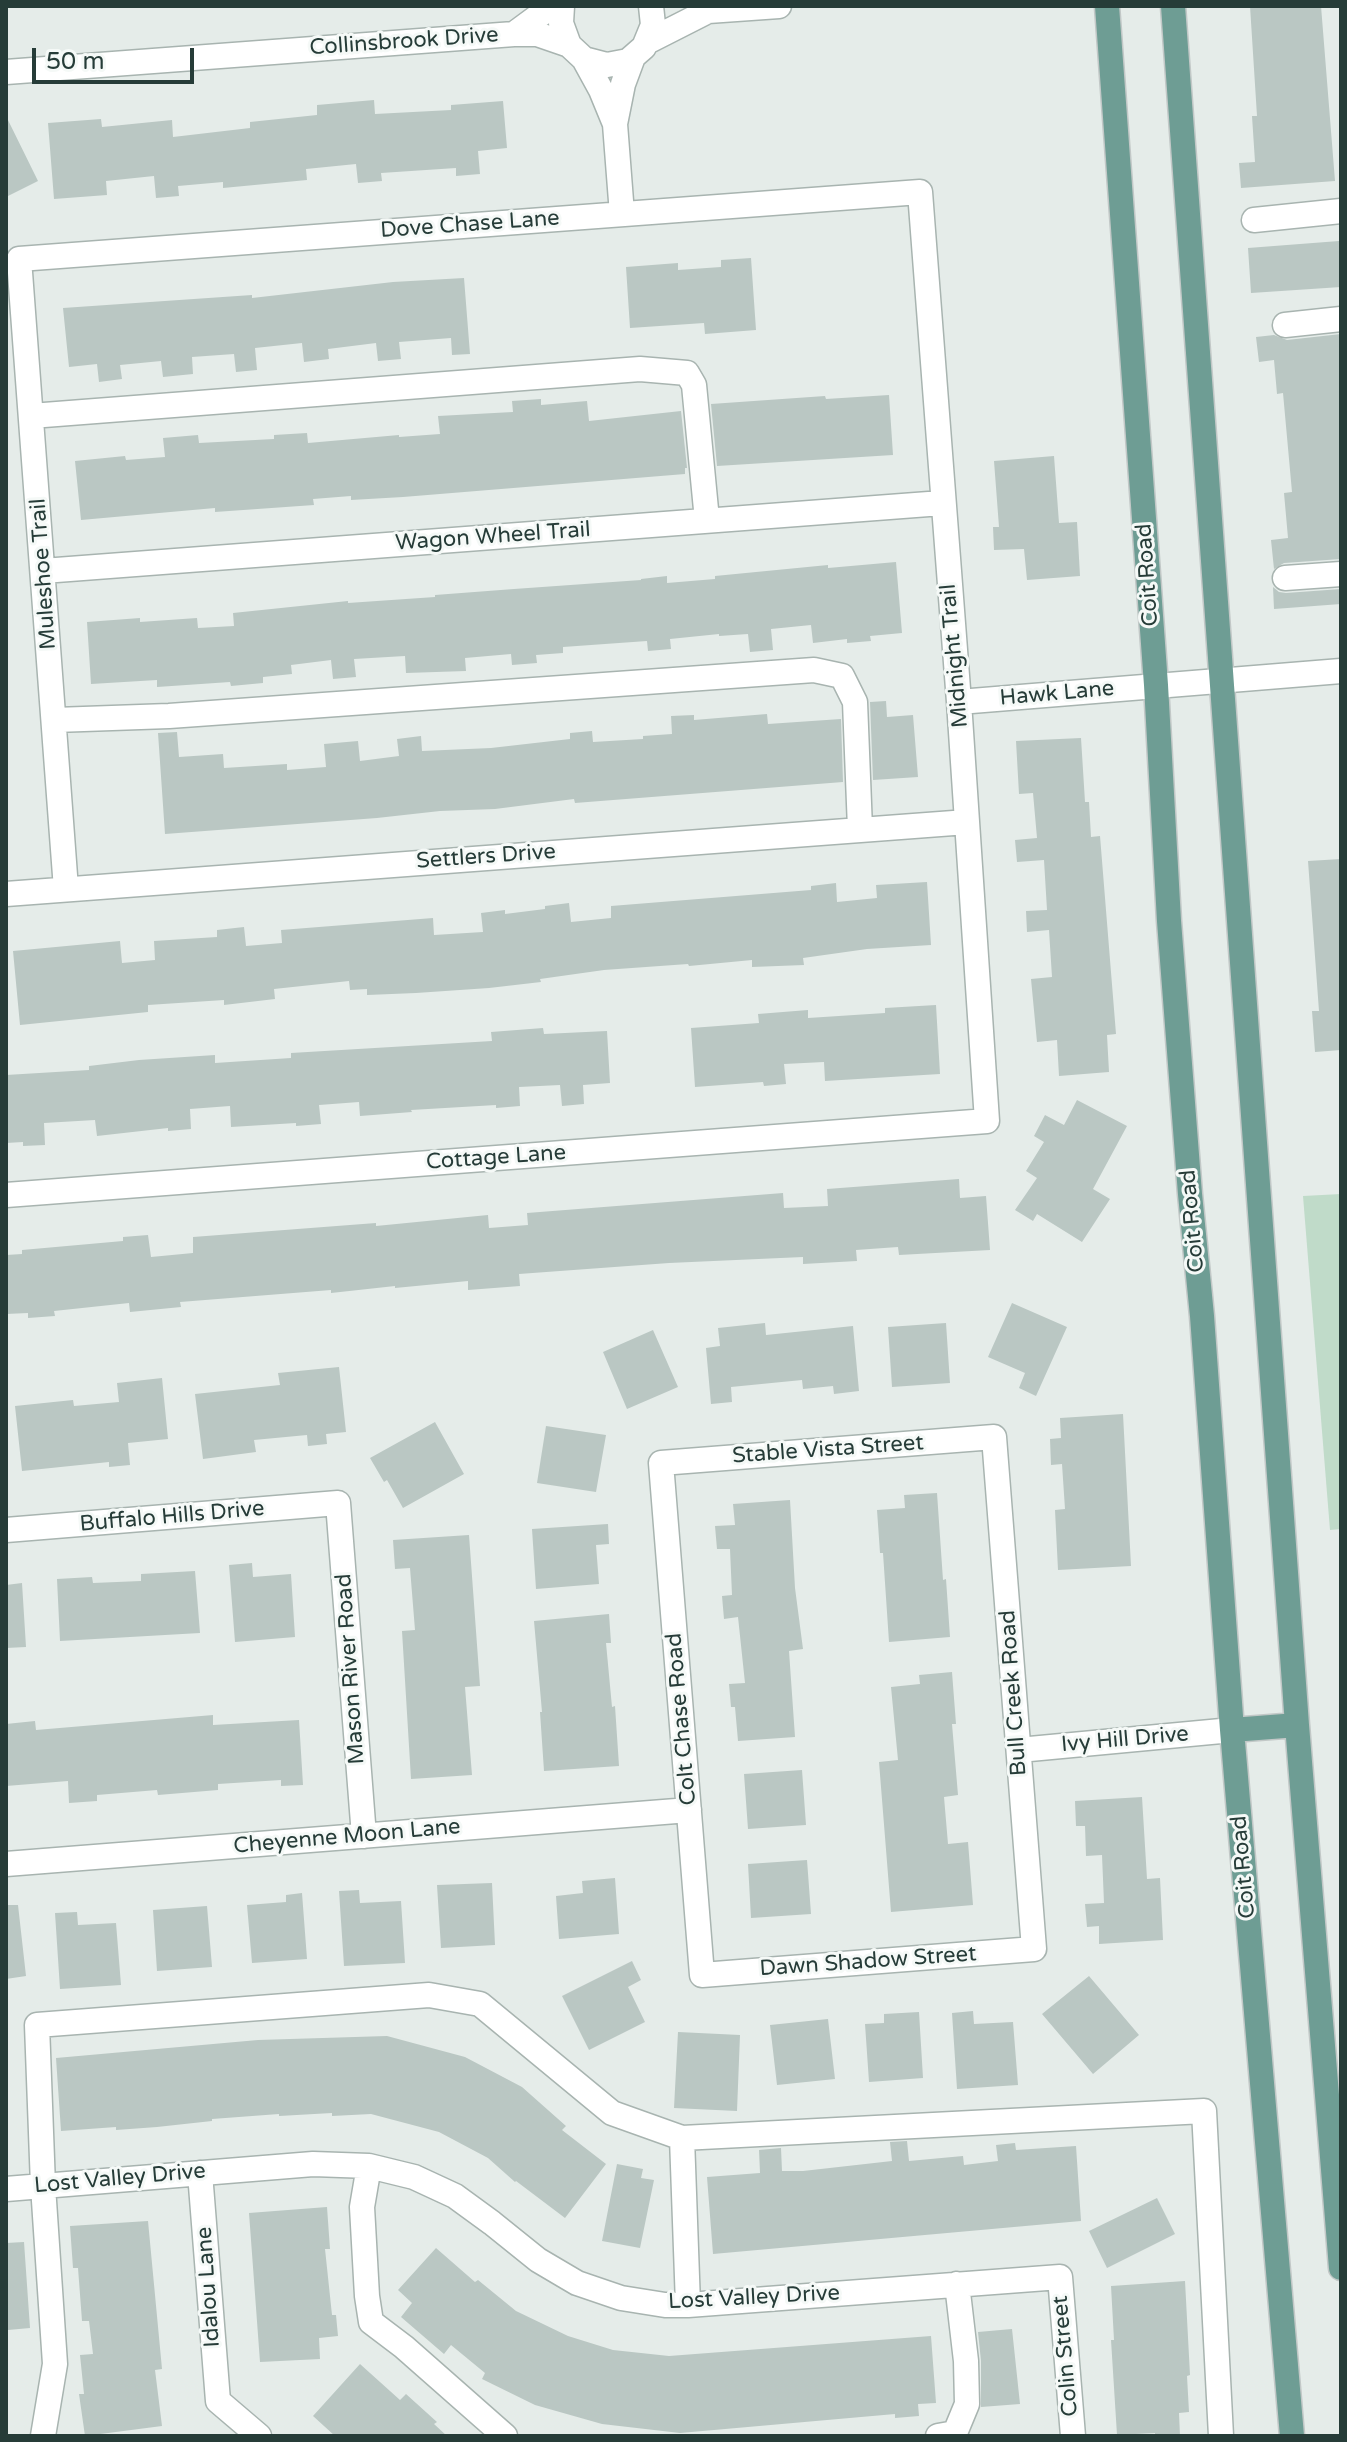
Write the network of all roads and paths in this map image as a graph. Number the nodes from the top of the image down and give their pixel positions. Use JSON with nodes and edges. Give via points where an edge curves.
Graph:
{"nodes":[{"id":1,"x":552,"y":6,"type":"edge"},
{"id":2,"x":562,"y":6,"type":"edge"},
{"id":3,"x":651,"y":6,"type":"edge"},
{"id":4,"x":779,"y":6,"type":"edge"},
{"id":5,"x":1107,"y":6,"type":"edge"},
{"id":6,"x":1173,"y":6,"type":"edge"},
{"id":7,"x":701,"y":9,"type":"edge"},
{"id":8,"x":514,"y":34,"type":"junction"},
{"id":9,"x":641,"y":50,"type":"junction"},
{"id":10,"x":576,"y":53,"type":"junction"},
{"id":11,"x":6,"y":72,"type":"edge"},
{"id":12,"x":615,"y":124,"type":"junction"},
{"id":13,"x":920,"y":192,"type":"joint"},
{"id":14,"x":1341,"y":211,"type":"edge"},
{"id":15,"x":622,"y":214,"type":"junction"},
{"id":16,"x":1254,"y":220,"type":"dead end"},
{"id":17,"x":19,"y":259,"type":"joint"},
{"id":18,"x":1341,"y":319,"type":"edge"},
{"id":19,"x":1285,"y":325,"type":"dead end"},
{"id":20,"x":31,"y":416,"type":"junction"},
{"id":21,"x":942,"y":503,"type":"junction"},
{"id":22,"x":707,"y":520,"type":"junction"},
{"id":23,"x":43,"y":571,"type":"junction"},
{"id":24,"x":1341,"y":574,"type":"edge"},
{"id":25,"x":1285,"y":578,"type":"dead end"},
{"id":26,"x":1341,"y":671,"type":"edge"},
{"id":27,"x":1221,"y":679,"type":"junction"},
{"id":28,"x":1156,"y":685,"type":"junction"},
{"id":29,"x":959,"y":702,"type":"junction"},
{"id":30,"x":55,"y":720,"type":"junction"},
{"id":31,"x":967,"y":822,"type":"junction"},
{"id":32,"x":860,"y":829,"type":"junction"},
{"id":33,"x":66,"y":889,"type":"junction"},
{"id":34,"x":6,"y":894,"type":"edge"},
{"id":35,"x":987,"y":1121,"type":"joint"},
{"id":36,"x":6,"y":1195,"type":"edge"},
{"id":37,"x":994,"y":1437,"type":"joint"},
{"id":38,"x":661,"y":1463,"type":"joint"},
{"id":39,"x":338,"y":1503,"type":"joint"},
{"id":40,"x":6,"y":1530,"type":"edge"},
{"id":41,"x":1297,"y":1725,"type":"junction"},
{"id":42,"x":1232,"y":1730,"type":"junction"},
{"id":43,"x":1019,"y":1750,"type":"junction"},
{"id":44,"x":689,"y":1810,"type":"junction"},
{"id":45,"x":364,"y":1836,"type":"junction"},
{"id":46,"x":6,"y":1864,"type":"edge"},
{"id":47,"x":1034,"y":1949,"type":"joint"},
{"id":48,"x":702,"y":1975,"type":"joint"},
{"id":49,"x":682,"y":2138,"type":"junction"},
{"id":50,"x":369,"y":2166,"type":"junction"},
{"id":51,"x":200,"y":2173,"type":"junction"},
{"id":52,"x":43,"y":2186,"type":"junction"},
{"id":53,"x":6,"y":2189,"type":"edge"},
{"id":54,"x":1341,"y":2268,"type":"edge"},
{"id":55,"x":1060,"y":2277,"type":"joint"},
{"id":56,"x":957,"y":2284,"type":"junction"},
{"id":57,"x":688,"y":2305,"type":"junction"},
{"id":58,"x":43,"y":2436,"type":"edge"},
{"id":59,"x":259,"y":2436,"type":"edge"},
{"id":60,"x":505,"y":2436,"type":"edge"},
{"id":61,"x":938,"y":2436,"type":"edge"},
{"id":62,"x":1073,"y":2436,"type":"edge"},
{"id":63,"x":1221,"y":2436,"type":"edge"},
{"id":64,"x":1292,"y":2436,"type":"edge"}],
"edges":[{"from":1,"to":8,"type":"street","name":"Collinsbrook Drive"},
{"from":2,"to":10,"type":"street","via":[[561,23]]},
{"from":3,"to":9,"type":"street","via":[[653,25]]},
{"from":4,"to":7,"type":"street","name":"Collinsbrook Drive"},
{"from":5,"to":28,"type":"main road","name":"Coit Road"},
{"from":6,"to":27,"type":"main road"},
{"from":7,"to":9,"type":"street","name":"Collinsbrook Drive"},
{"from":8,"to":10,"type":"street","name":"Collinsbrook Drive","via":[[537,34]]},
{"from":8,"to":11,"type":"street","name":"Collinsbrook Drive"},
{"from":9,"to":10,"type":"street","name":"Collinsbrook Drive","via":[[622,63],[607,65]]},
{"from":9,"to":12,"type":"street","via":[[622,88]]},
{"from":10,"to":12,"type":"street","via":[[601,90]]},
{"from":12,"to":15,"type":"street"},
{"from":13,"to":15,"type":"street","name":"Dove Chase Lane"},
{"from":13,"to":21,"type":"street","name":"Midnight Trail"},
{"from":14,"to":16,"type":"street"},
{"from":15,"to":17,"type":"street","name":"Dove Chase Lane"},
{"from":17,"to":20,"type":"street","name":"Muleshoe Trail"},
{"from":18,"to":19,"type":"street"},
{"from":20,"to":22,"type":"street","via":[[640,369],[687,373],[694,385]]},
{"from":20,"to":23,"type":"street","name":"Muleshoe Trail"},
{"from":21,"to":22,"type":"street","name":"Wagon Wheel Trail"},
{"from":21,"to":29,"type":"street","name":"Midnight Trail"},
{"from":22,"to":23,"type":"street","name":"Wagon Wheel Trail"},
{"from":23,"to":30,"type":"street","name":"Muleshoe Trail"},
{"from":24,"to":25,"type":"street"},
{"from":26,"to":27,"type":"street","name":"Hawk Lane"},
{"from":27,"to":28,"type":"street","name":"Hawk Lane"},
{"from":27,"to":41,"type":"main road"},
{"from":28,"to":29,"type":"street","name":"Hawk Lane"},
{"from":28,"to":42,"type":"main road","name":"Coit Road","via":[[1169,921]]},
{"from":29,"to":31,"type":"street","name":"Midnight Trail"},
{"from":30,"to":32,"type":"street","via":[[814,670],[842,676],[855,702]]},
{"from":30,"to":33,"type":"street","name":"Muleshoe Trail"},
{"from":31,"to":32,"type":"street","name":"Settlers Drive"},
{"from":31,"to":35,"type":"street","name":"Midnight Trail"},
{"from":32,"to":33,"type":"street","name":"Settlers Drive"},
{"from":33,"to":34,"type":"street","name":"Settlers Drive"},
{"from":35,"to":36,"type":"street","name":"Cottage Lane"},
{"from":37,"to":38,"type":"street","name":"Stable Vista Street"},
{"from":37,"to":43,"type":"street","name":"Bull Creek Road"},
{"from":38,"to":44,"type":"street","name":"Colt Chase Road"},
{"from":39,"to":40,"type":"street","name":"Buffalo Hills Drive"},
{"from":39,"to":45,"type":"street","name":"Mason River Road"},
{"from":41,"to":42,"type":"main road"},
{"from":41,"to":54,"type":"main road"},
{"from":42,"to":43,"type":"street","name":"Ivy Hill Drive"},
{"from":42,"to":64,"type":"main road","name":"Coit Road"},
{"from":43,"to":47,"type":"street","name":"Bull Creek Road"},
{"from":44,"to":45,"type":"street","name":"Cheyenne Moon Lane"},
{"from":44,"to":48,"type":"street","name":"Colt Chase Road"},
{"from":45,"to":46,"type":"street","name":"Cheyenne Moon Lane"},
{"from":47,"to":48,"type":"street","name":"Dawn Shadow Street"},
{"from":49,"to":52,"type":"street","via":[[612,2113],[480,2004],[429,1995],[37,2025]]},
{"from":49,"to":57,"type":"street"},
{"from":49,"to":63,"type":"street","via":[[1204,2111]]},
{"from":50,"to":51,"type":"street","name":"Lost Valley Drive","via":[[313,2164]]},
{"from":50,"to":57,"type":"street","name":"Lost Valley Drive","via":[[414,2177],[455,2196],[577,2283],[643,2303]]},
{"from":50,"to":60,"type":"street","via":[[362,2207],[371,2322]]},
{"from":51,"to":52,"type":"street","name":"Lost Valley Drive"},
{"from":51,"to":59,"type":"street","name":"Idalou Lane","via":[[218,2401]]},
{"from":52,"to":53,"type":"street","name":"Lost Valley Drive"},
{"from":52,"to":58,"type":"street","via":[[55,2364]]},
{"from":55,"to":56,"type":"street","name":"Lost Valley Drive"},
{"from":55,"to":62,"type":"street","name":"Colin Street"},
{"from":56,"to":57,"type":"street","name":"Lost Valley Drive"},
{"from":56,"to":61,"type":"street","via":[[967,2404],[955,2433]]}]}
